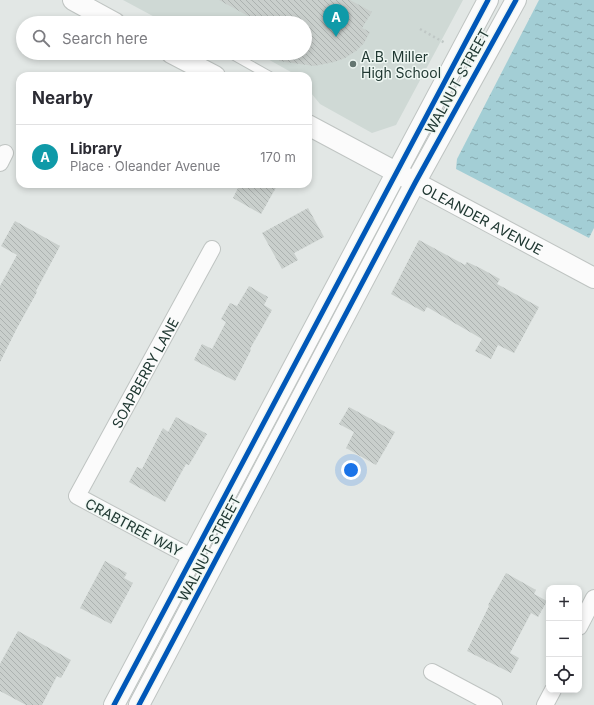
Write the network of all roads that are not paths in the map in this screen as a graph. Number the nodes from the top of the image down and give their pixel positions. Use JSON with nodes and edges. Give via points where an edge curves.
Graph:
{"nodes":[{"id":1,"x":73,"y":0,"type":"edge"},
{"id":2,"x":488,"y":0,"type":"edge"},
{"id":3,"x":516,"y":0,"type":"edge"},
{"id":4,"x":103,"y":16,"type":"edge"},
{"id":5,"x":185,"y":60,"type":"edge"},
{"id":6,"x":241,"y":60,"type":"edge"},
{"id":7,"x":208,"y":72,"type":"edge"},
{"id":8,"x":263,"y":72,"type":"edge"},
{"id":9,"x":312,"y":127,"type":"edge"},
{"id":10,"x":395,"y":172,"type":"junction"},
{"id":11,"x":415,"y":183,"type":"junction"},
{"id":12,"x":212,"y":249,"type":"dead end"},
{"id":13,"x":594,"y":278,"type":"edge"},
{"id":14,"x":77,"y":496,"type":"joint"},
{"id":15,"x":191,"y":557,"type":"junction"},
{"id":16,"x":594,"y":598,"type":"edge"},
{"id":17,"x":582,"y":621,"type":"edge"},
{"id":18,"x":432,"y":672,"type":"dead end"},
{"id":19,"x":551,"y":693,"type":"edge"},
{"id":20,"x":114,"y":705,"type":"edge"},
{"id":21,"x":139,"y":705,"type":"edge"},
{"id":22,"x":494,"y":705,"type":"edge"},
{"id":23,"x":545,"y":705,"type":"edge"}],
"edges":[{"from":1,"to":4,"type":"street"},
{"from":2,"to":10,"type":"street","name":"WALNUT STREET"},
{"from":3,"to":11,"type":"street","name":"WALNUT STREET"},
{"from":5,"to":7,"type":"street"},
{"from":6,"to":8,"type":"lane"},
{"from":9,"to":10,"type":"street","name":"OLEANDER AVENUE"},
{"from":10,"to":11,"type":"street","name":"OLEANDER AVENUE"},
{"from":10,"to":15,"type":"street","name":"WALNUT STREET"},
{"from":11,"to":13,"type":"street","name":"OLEANDER AVENUE"},
{"from":11,"to":21,"type":"street","name":"WALNUT STREET"},
{"from":12,"to":14,"type":"street","name":"SOAPBERRY LANE"},
{"from":14,"to":15,"type":"street","name":"CRABTREE WAY"},
{"from":15,"to":20,"type":"street","name":"WALNUT STREET"},
{"from":16,"to":17,"type":"street"},
{"from":18,"to":22,"type":"street"},
{"from":19,"to":23,"type":"street"}]}
